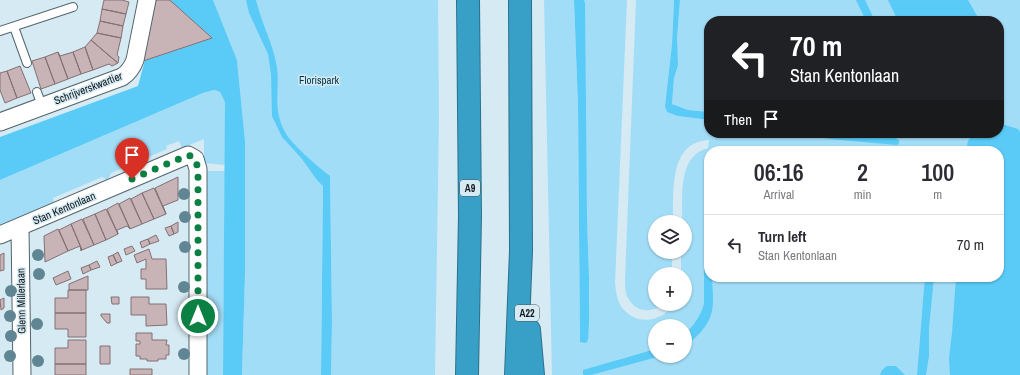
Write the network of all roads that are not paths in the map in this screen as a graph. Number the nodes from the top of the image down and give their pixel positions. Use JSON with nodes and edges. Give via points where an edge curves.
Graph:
{"nodes":[{"id":1,"x":147,"y":0,"type":"edge"},
{"id":2,"x":468,"y":0,"type":"edge"},
{"id":3,"x":520,"y":0,"type":"edge"},
{"id":4,"x":73,"y":8,"type":"dead end"},
{"id":5,"x":14,"y":27,"type":"junction"},
{"id":6,"x":0,"y":31,"type":"edge"},
{"id":7,"x":27,"y":62,"type":"dead end"},
{"id":8,"x":0,"y":122,"type":"edge"},
{"id":9,"x":20,"y":227,"type":"junction"},
{"id":10,"x":0,"y":235,"type":"edge"},
{"id":11,"x":521,"y":251,"type":"junction"},
{"id":12,"x":22,"y":375,"type":"edge"},
{"id":13,"x":198,"y":375,"type":"edge"},
{"id":14,"x":467,"y":375,"type":"edge"},
{"id":15,"x":516,"y":375,"type":"edge"},
{"id":16,"x":533,"y":375,"type":"edge"}],
"edges":[{"from":1,"to":8,"type":"street","name":"Schrijverskwartier","via":[[135,60],[127,73],[122,77],[40,99]]},
{"from":2,"to":14,"type":"highway","number":"A9","via":[[470,216]]},
{"from":3,"to":11,"type":"highway"},
{"from":4,"to":5,"type":"lane"},
{"from":5,"to":6,"type":"lane"},
{"from":5,"to":7,"type":"lane"},
{"from":9,"to":10,"type":"street","name":"Stan Kentonlaan"},
{"from":9,"to":12,"type":"street","name":"Glenn Millerlaan"},
{"from":9,"to":13,"type":"street","name":"Stan Kentonlaan","via":[[188,155],[195,158],[198,169]]},
{"from":11,"to":15,"type":"highway"},
{"from":11,"to":16,"type":"highway","number":"A22"}]}
